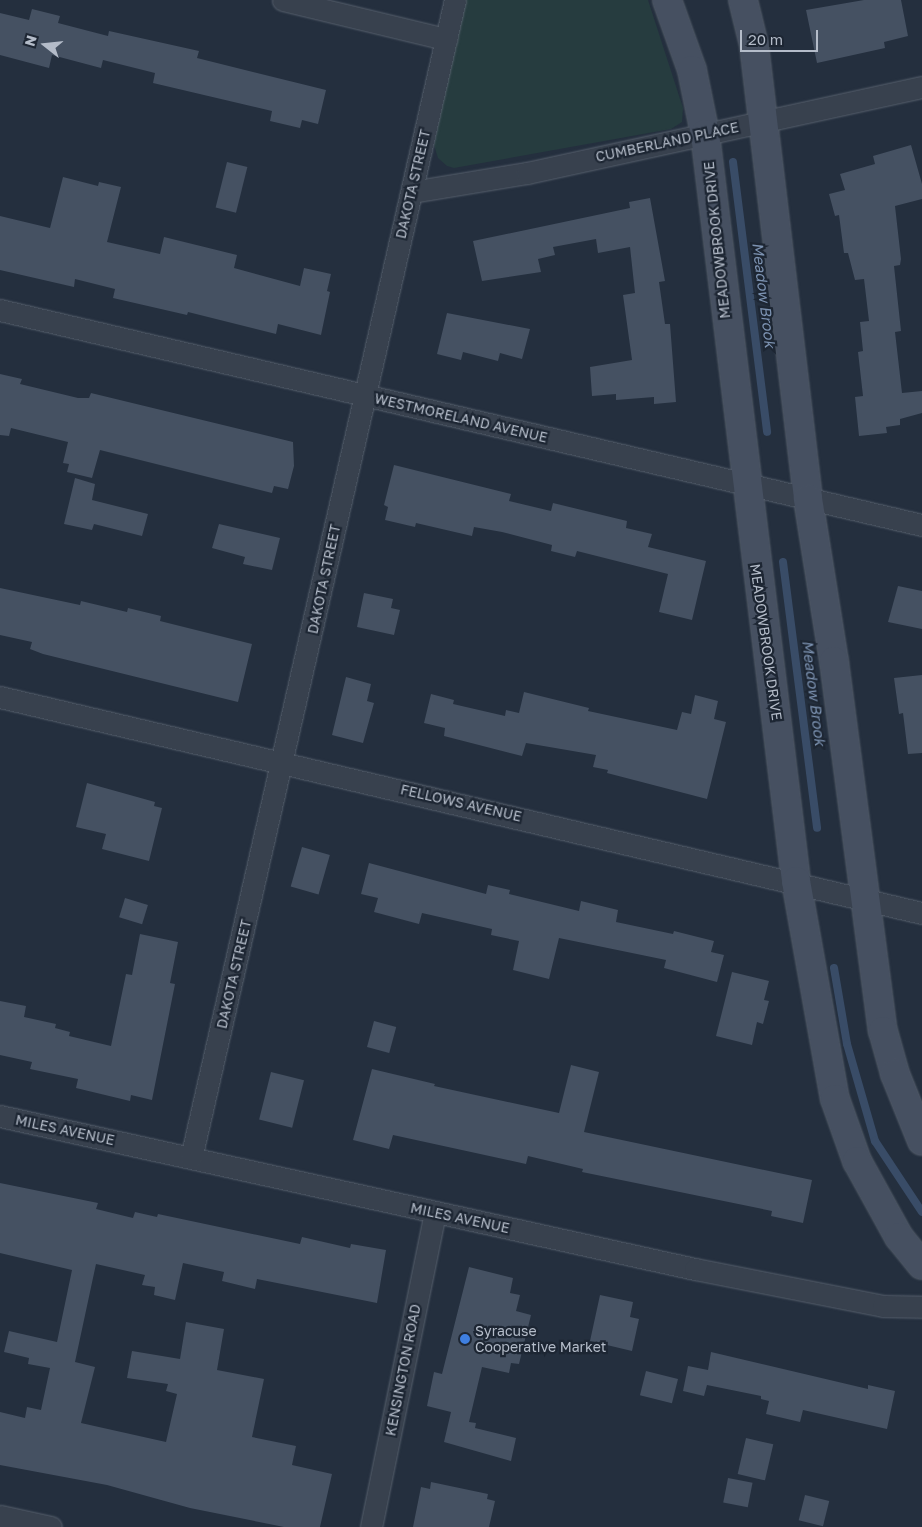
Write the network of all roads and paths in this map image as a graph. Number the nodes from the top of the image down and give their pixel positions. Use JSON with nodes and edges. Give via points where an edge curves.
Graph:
{"nodes":[{"id":1,"x":283,"y":0,"type":"edge"},
{"id":2,"x":456,"y":0,"type":"edge"},
{"id":3,"x":667,"y":0,"type":"edge"},
{"id":4,"x":743,"y":0,"type":"edge"},
{"id":5,"x":446,"y":38,"type":"junction"},
{"id":6,"x":922,"y":87,"type":"edge"},
{"id":7,"x":764,"y":121,"type":"junction"},
{"id":8,"x":705,"y":134,"type":"junction"},
{"id":9,"x":412,"y":192,"type":"junction"},
{"id":10,"x":0,"y":310,"type":"edge"},
{"id":11,"x":364,"y":394,"type":"junction"},
{"id":12,"x":746,"y":482,"type":"junction"},
{"id":13,"x":808,"y":498,"type":"junction"},
{"id":14,"x":922,"y":526,"type":"edge"},
{"id":15,"x":0,"y":697,"type":"edge"},
{"id":16,"x":284,"y":763,"type":"junction"},
{"id":17,"x":796,"y":882,"type":"junction"},
{"id":18,"x":864,"y":898,"type":"junction"},
{"id":19,"x":922,"y":913,"type":"edge"},
{"id":20,"x":0,"y":1116,"type":"edge"},
{"id":21,"x":922,"y":1141,"type":"edge"},
{"id":22,"x":191,"y":1158,"type":"junction"},
{"id":23,"x":435,"y":1213,"type":"junction"},
{"id":24,"x":922,"y":1264,"type":"edge"},
{"id":25,"x":922,"y":1307,"type":"edge"},
{"id":26,"x":0,"y":1516,"type":"edge"},
{"id":27,"x":51,"y":1527,"type":"edge"},
{"id":28,"x":371,"y":1527,"type":"edge"}],
"edges":[{"from":1,"to":5,"type":"street"},
{"from":2,"to":5,"type":"street","name":"DAKOTA STREET"},
{"from":3,"to":8,"type":"street","name":"MEADOWBROOK DRIVE","via":[[692,70]]},
{"from":4,"to":7,"type":"street","via":[[754,45]]},
{"from":5,"to":9,"type":"street","name":"DAKOTA STREET"},
{"from":6,"to":7,"type":"street","name":"CUMBERLAND PLACE"},
{"from":7,"to":8,"type":"street","name":"CUMBERLAND PLACE"},
{"from":7,"to":13,"type":"street"},
{"from":8,"to":9,"type":"street","name":"CUMBERLAND PLACE","via":[[527,173]]},
{"from":8,"to":12,"type":"street","name":"MEADOWBROOK DRIVE"},
{"from":9,"to":11,"type":"street","name":"DAKOTA STREET"},
{"from":10,"to":11,"type":"street","name":"WESTMORELAND AVENUE"},
{"from":11,"to":12,"type":"street","name":"WESTMORELAND AVENUE","via":[[464,420]]},
{"from":11,"to":16,"type":"street","name":"DAKOTA STREET"},
{"from":12,"to":13,"type":"street","name":"WESTMORELAND AVENUE"},
{"from":12,"to":17,"type":"street","name":"MEADOWBROOK DRIVE"},
{"from":13,"to":14,"type":"street","name":"WESTMORELAND AVENUE"},
{"from":13,"to":18,"type":"street","via":[[834,661]]},
{"from":15,"to":16,"type":"street","name":"FELLOWS AVENUE"},
{"from":16,"to":17,"type":"street","name":"FELLOWS AVENUE"},
{"from":16,"to":22,"type":"street","name":"DAKOTA STREET"},
{"from":17,"to":18,"type":"street","name":"FELLOWS AVENUE"},
{"from":17,"to":24,"type":"street","name":"MEADOWBROOK DRIVE","via":[[835,1099],[857,1161],[900,1237]]},
{"from":18,"to":19,"type":"street","name":"FELLOWS AVENUE"},
{"from":18,"to":21,"type":"street","via":[[883,1031],[895,1074]]},
{"from":20,"to":22,"type":"street","name":"MILES AVENUE"},
{"from":22,"to":23,"type":"street","name":"MILES AVENUE"},
{"from":23,"to":25,"type":"street","name":"MILES AVENUE","via":[[883,1306]]},
{"from":23,"to":28,"type":"street","name":"KENSINGTON ROAD"},
{"from":26,"to":27,"type":"street"}]}
